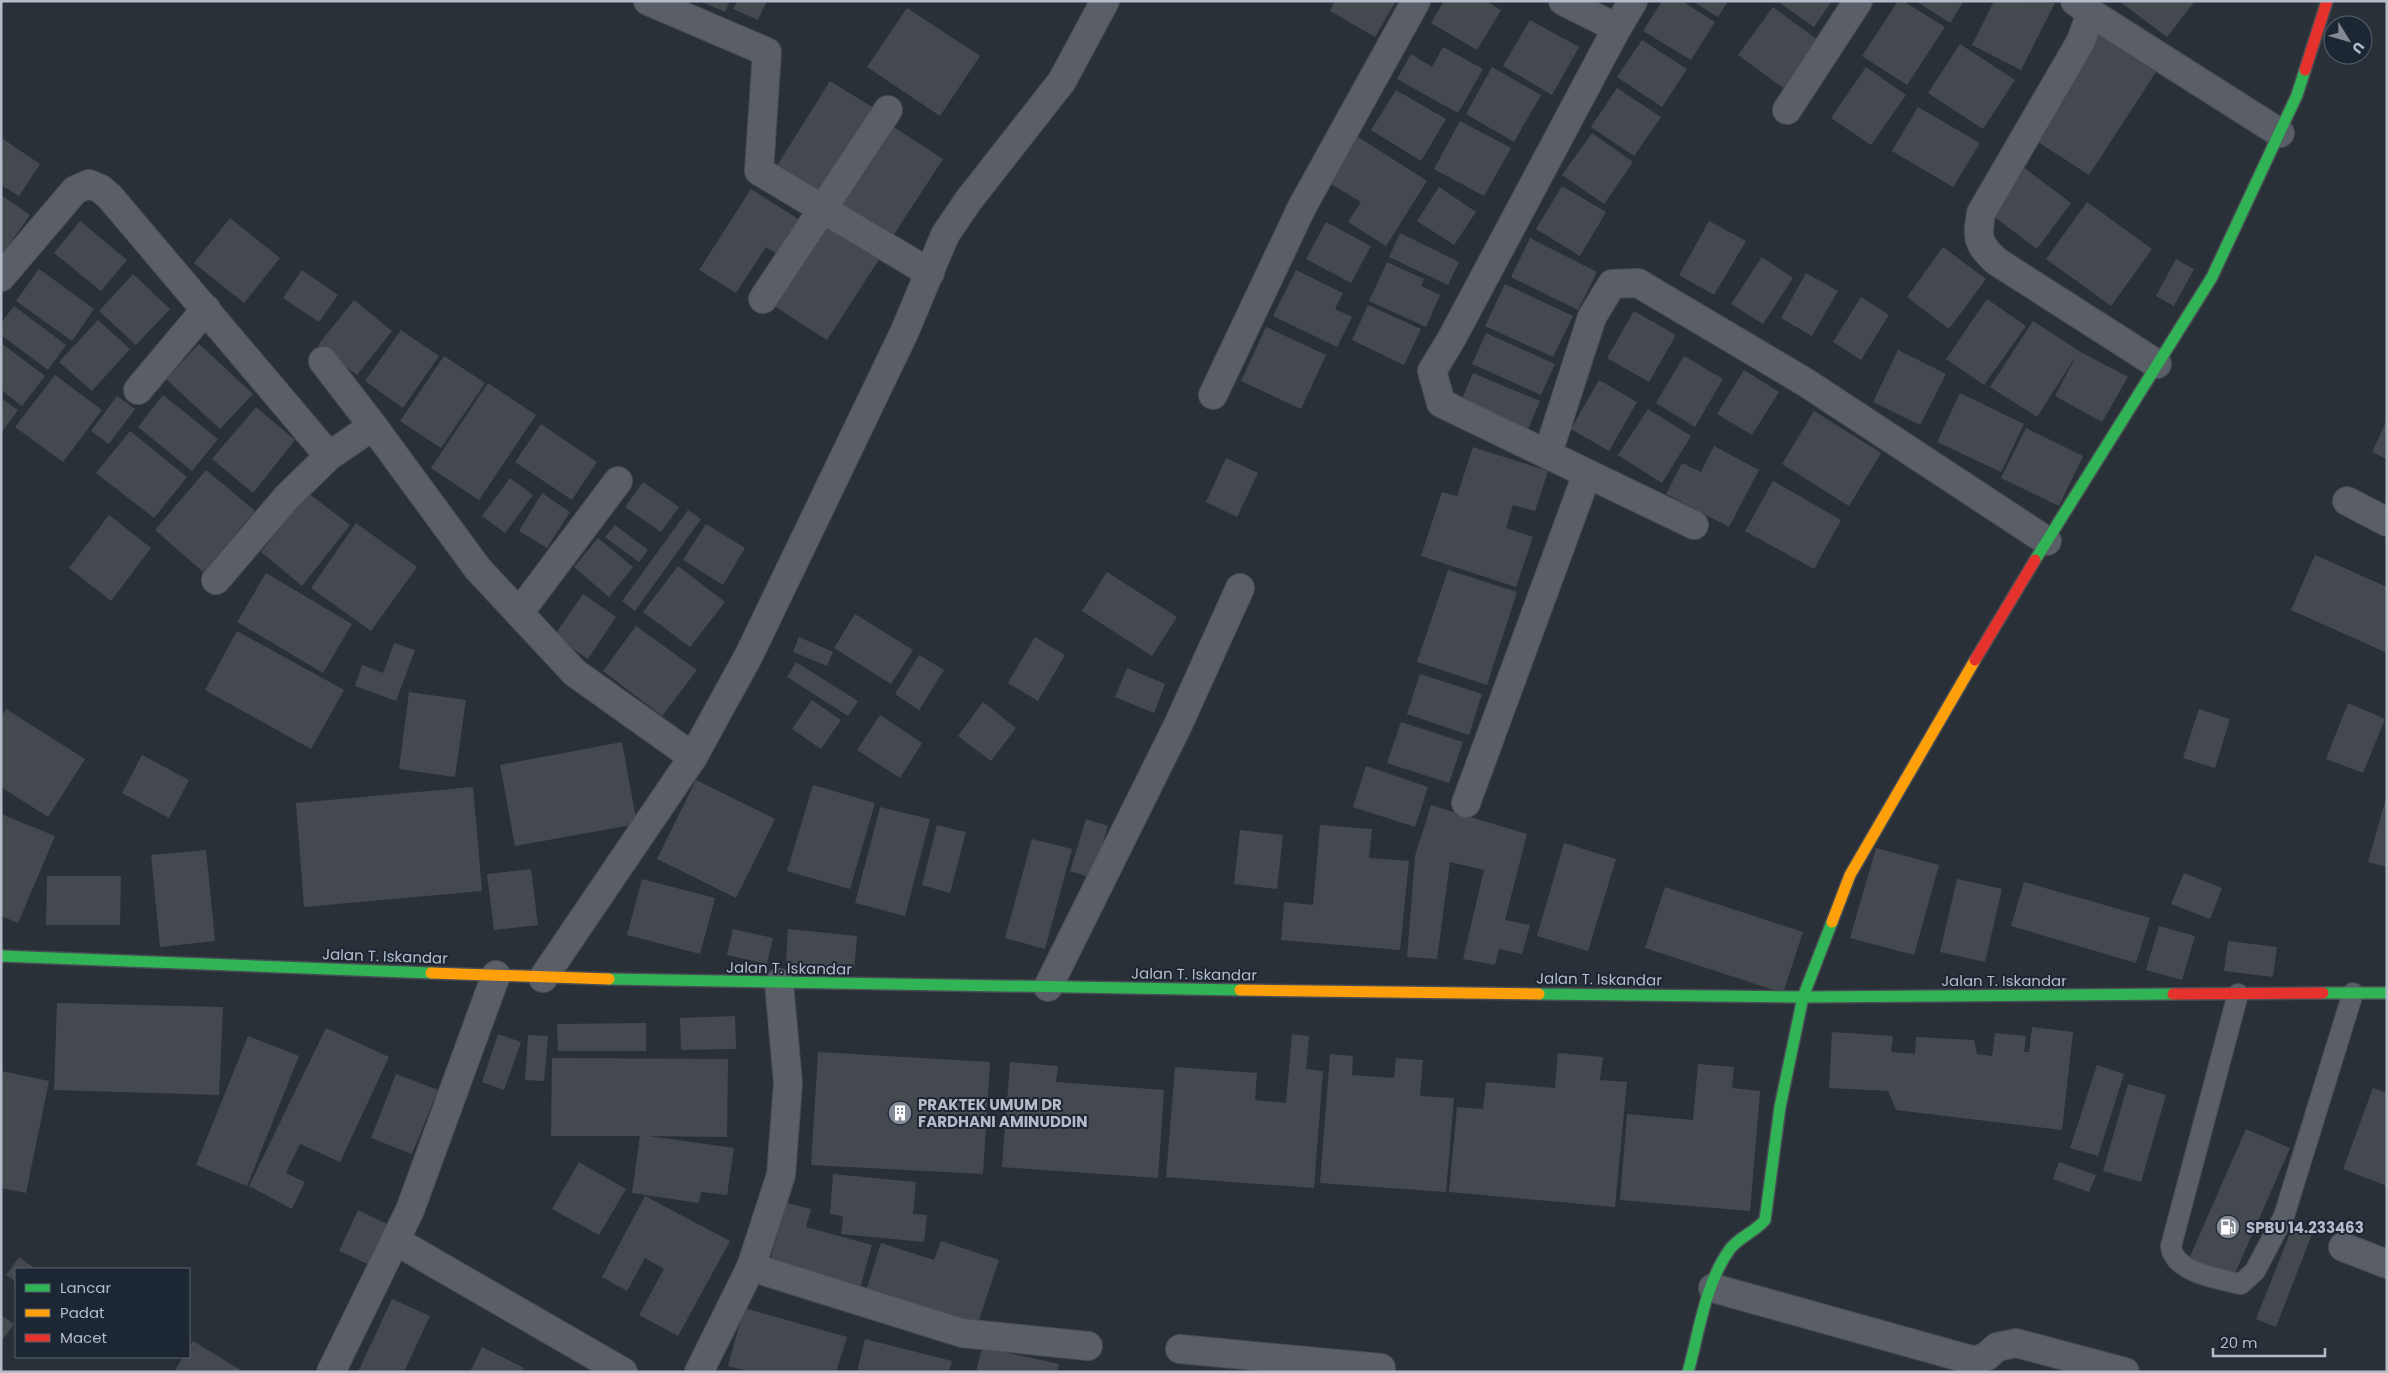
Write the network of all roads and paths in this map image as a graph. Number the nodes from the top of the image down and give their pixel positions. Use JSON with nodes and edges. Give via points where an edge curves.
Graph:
{"nodes":[{"id":1,"x":648,"y":1,"type":"edge"},
{"id":2,"x":1105,"y":1,"type":"edge"},
{"id":3,"x":1416,"y":1,"type":"edge"},
{"id":4,"x":1563,"y":1,"type":"edge"},
{"id":5,"x":1633,"y":1,"type":"edge"},
{"id":6,"x":1858,"y":1,"type":"edge"},
{"id":7,"x":2327,"y":1,"type":"edge"},
{"id":8,"x":2083,"y":7,"type":"edge"},
{"id":9,"x":1618,"y":28,"type":"junction"},
{"id":10,"x":888,"y":110,"type":"dead end"},
{"id":11,"x":1787,"y":110,"type":"dead end"},
{"id":12,"x":2280,"y":133,"type":"junction"},
{"id":13,"x":821,"y":210,"type":"junction"},
{"id":14,"x":930,"y":273,"type":"junction"},
{"id":15,"x":1,"y":277,"type":"edge"},
{"id":16,"x":763,"y":299,"type":"dead end"},
{"id":17,"x":206,"y":309,"type":"junction"},
{"id":18,"x":323,"y":361,"type":"dead end"},
{"id":19,"x":2157,"y":364,"type":"junction"},
{"id":20,"x":138,"y":390,"type":"dead end"},
{"id":21,"x":1213,"y":395,"type":"dead end"},
{"id":22,"x":373,"y":426,"type":"junction"},
{"id":23,"x":1548,"y":453,"type":"junction"},
{"id":24,"x":329,"y":456,"type":"junction"},
{"id":25,"x":1587,"y":474,"type":"junction"},
{"id":26,"x":618,"y":481,"type":"dead end"},
{"id":27,"x":2347,"y":501,"type":"dead end"},
{"id":28,"x":2387,"y":522,"type":"edge"},
{"id":29,"x":1694,"y":526,"type":"dead end"},
{"id":30,"x":2047,"y":540,"type":"junction"},
{"id":31,"x":216,"y":580,"type":"dead end"},
{"id":32,"x":1240,"y":588,"type":"dead end"},
{"id":33,"x":519,"y":613,"type":"junction"},
{"id":34,"x":693,"y":758,"type":"junction"},
{"id":35,"x":1466,"y":803,"type":"dead end"},
{"id":36,"x":1,"y":956,"type":"edge"},
{"id":37,"x":496,"y":975,"type":"junction"},
{"id":38,"x":543,"y":978,"type":"junction"},
{"id":39,"x":779,"y":983,"type":"junction"},
{"id":40,"x":1048,"y":988,"type":"junction"},
{"id":41,"x":2353,"y":992,"type":"junction"},
{"id":42,"x":2387,"y":993,"type":"edge"},
{"id":43,"x":2238,"y":994,"type":"junction"},
{"id":44,"x":1803,"y":997,"type":"junction"},
{"id":45,"x":396,"y":1240,"type":"junction"},
{"id":46,"x":2343,"y":1247,"type":"dead end"},
{"id":47,"x":2387,"y":1264,"type":"edge"},
{"id":48,"x":751,"y":1267,"type":"junction"},
{"id":49,"x":1713,"y":1288,"type":"junction"},
{"id":50,"x":1088,"y":1346,"type":"dead end"},
{"id":51,"x":1180,"y":1349,"type":"dead end"},
{"id":52,"x":331,"y":1372,"type":"edge"},
{"id":53,"x":623,"y":1372,"type":"edge"},
{"id":54,"x":700,"y":1372,"type":"edge"},
{"id":55,"x":1381,"y":1372,"type":"edge"},
{"id":56,"x":1688,"y":1372,"type":"edge"},
{"id":57,"x":2125,"y":1372,"type":"edge"}],
"edges":[{"from":1,"to":13,"type":"street","via":[[767,52],[759,171]]},
{"from":2,"to":14,"type":"street","via":[[1062,81],[945,235]]},
{"from":3,"to":21,"type":"street","via":[[1302,207]]},
{"from":4,"to":9,"type":"street"},
{"from":5,"to":9,"type":"street"},
{"from":6,"to":11,"type":"street"},
{"from":7,"to":12,"type":"street","via":[[2298,95]]},
{"from":8,"to":12,"type":"street"},
{"from":8,"to":19,"type":"street","via":[[2081,41],[1981,213],[1977,236],[1983,249],[1996,261]]},
{"from":9,"to":23,"type":"street","via":[[1432,371],[1441,403]]},
{"from":10,"to":13,"type":"street"},
{"from":12,"to":19,"type":"street","via":[[2212,276]]},
{"from":13,"to":14,"type":"street"},
{"from":13,"to":16,"type":"street"},
{"from":14,"to":34,"type":"street","via":[[749,655]]},
{"from":15,"to":17,"type":"street","via":[[76,190],[89,184],[110,197]]},
{"from":17,"to":20,"type":"street"},
{"from":17,"to":24,"type":"street"},
{"from":18,"to":22,"type":"street"},
{"from":19,"to":30,"type":"street"},
{"from":22,"to":24,"type":"street"},
{"from":22,"to":33,"type":"street","via":[[478,569]]},
{"from":23,"to":25,"type":"street"},
{"from":23,"to":30,"type":"street","via":[[1592,317],[1612,284],[1638,282],[1804,382]]},
{"from":24,"to":31,"type":"street","via":[[287,496]]},
{"from":25,"to":29,"type":"street"},
{"from":25,"to":35,"type":"street"},
{"from":26,"to":33,"type":"street"},
{"from":27,"to":28,"type":"street"},
{"from":30,"to":44,"type":"street","via":[[1850,875]]},
{"from":32,"to":40,"type":"street","via":[[1178,725]]},
{"from":33,"to":34,"type":"street","via":[[575,673]]},
{"from":34,"to":38,"type":"street"},
{"from":36,"to":37,"type":"street","name":"Jalan T. Iskandar"},
{"from":37,"to":38,"type":"street","name":"Jalan T. Iskandar"},
{"from":37,"to":45,"type":"street","via":[[410,1210]]},
{"from":38,"to":39,"type":"street","name":"Jalan T. Iskandar"},
{"from":39,"to":40,"type":"street","name":"Jalan T. Iskandar"},
{"from":39,"to":48,"type":"street","via":[[788,1083],[781,1175]]},
{"from":40,"to":44,"type":"street","name":"Jalan T. Iskandar"},
{"from":41,"to":42,"type":"street","name":"Jalan T. Iskandar"},
{"from":41,"to":43,"type":"street","name":"Jalan T. Iskandar"},
{"from":41,"to":43,"type":"lane","via":[[2284,1216],[2255,1272],[2241,1284],[2214,1278],[2182,1265],[2172,1255],[2171,1246]]},
{"from":43,"to":44,"type":"street","name":"Jalan T. Iskandar"},
{"from":44,"to":49,"type":"street","via":[[1780,1107],[1765,1220],[1730,1249]]},
{"from":45,"to":52,"type":"street"},
{"from":45,"to":53,"type":"street"},
{"from":46,"to":47,"type":"street"},
{"from":48,"to":50,"type":"street","via":[[962,1333]]},
{"from":48,"to":54,"type":"street"},
{"from":49,"to":56,"type":"street"},
{"from":49,"to":57,"type":"street","via":[[1975,1361],[1997,1347],[2016,1343]]},
{"from":51,"to":55,"type":"street","via":[[1381,1368]]}]}
